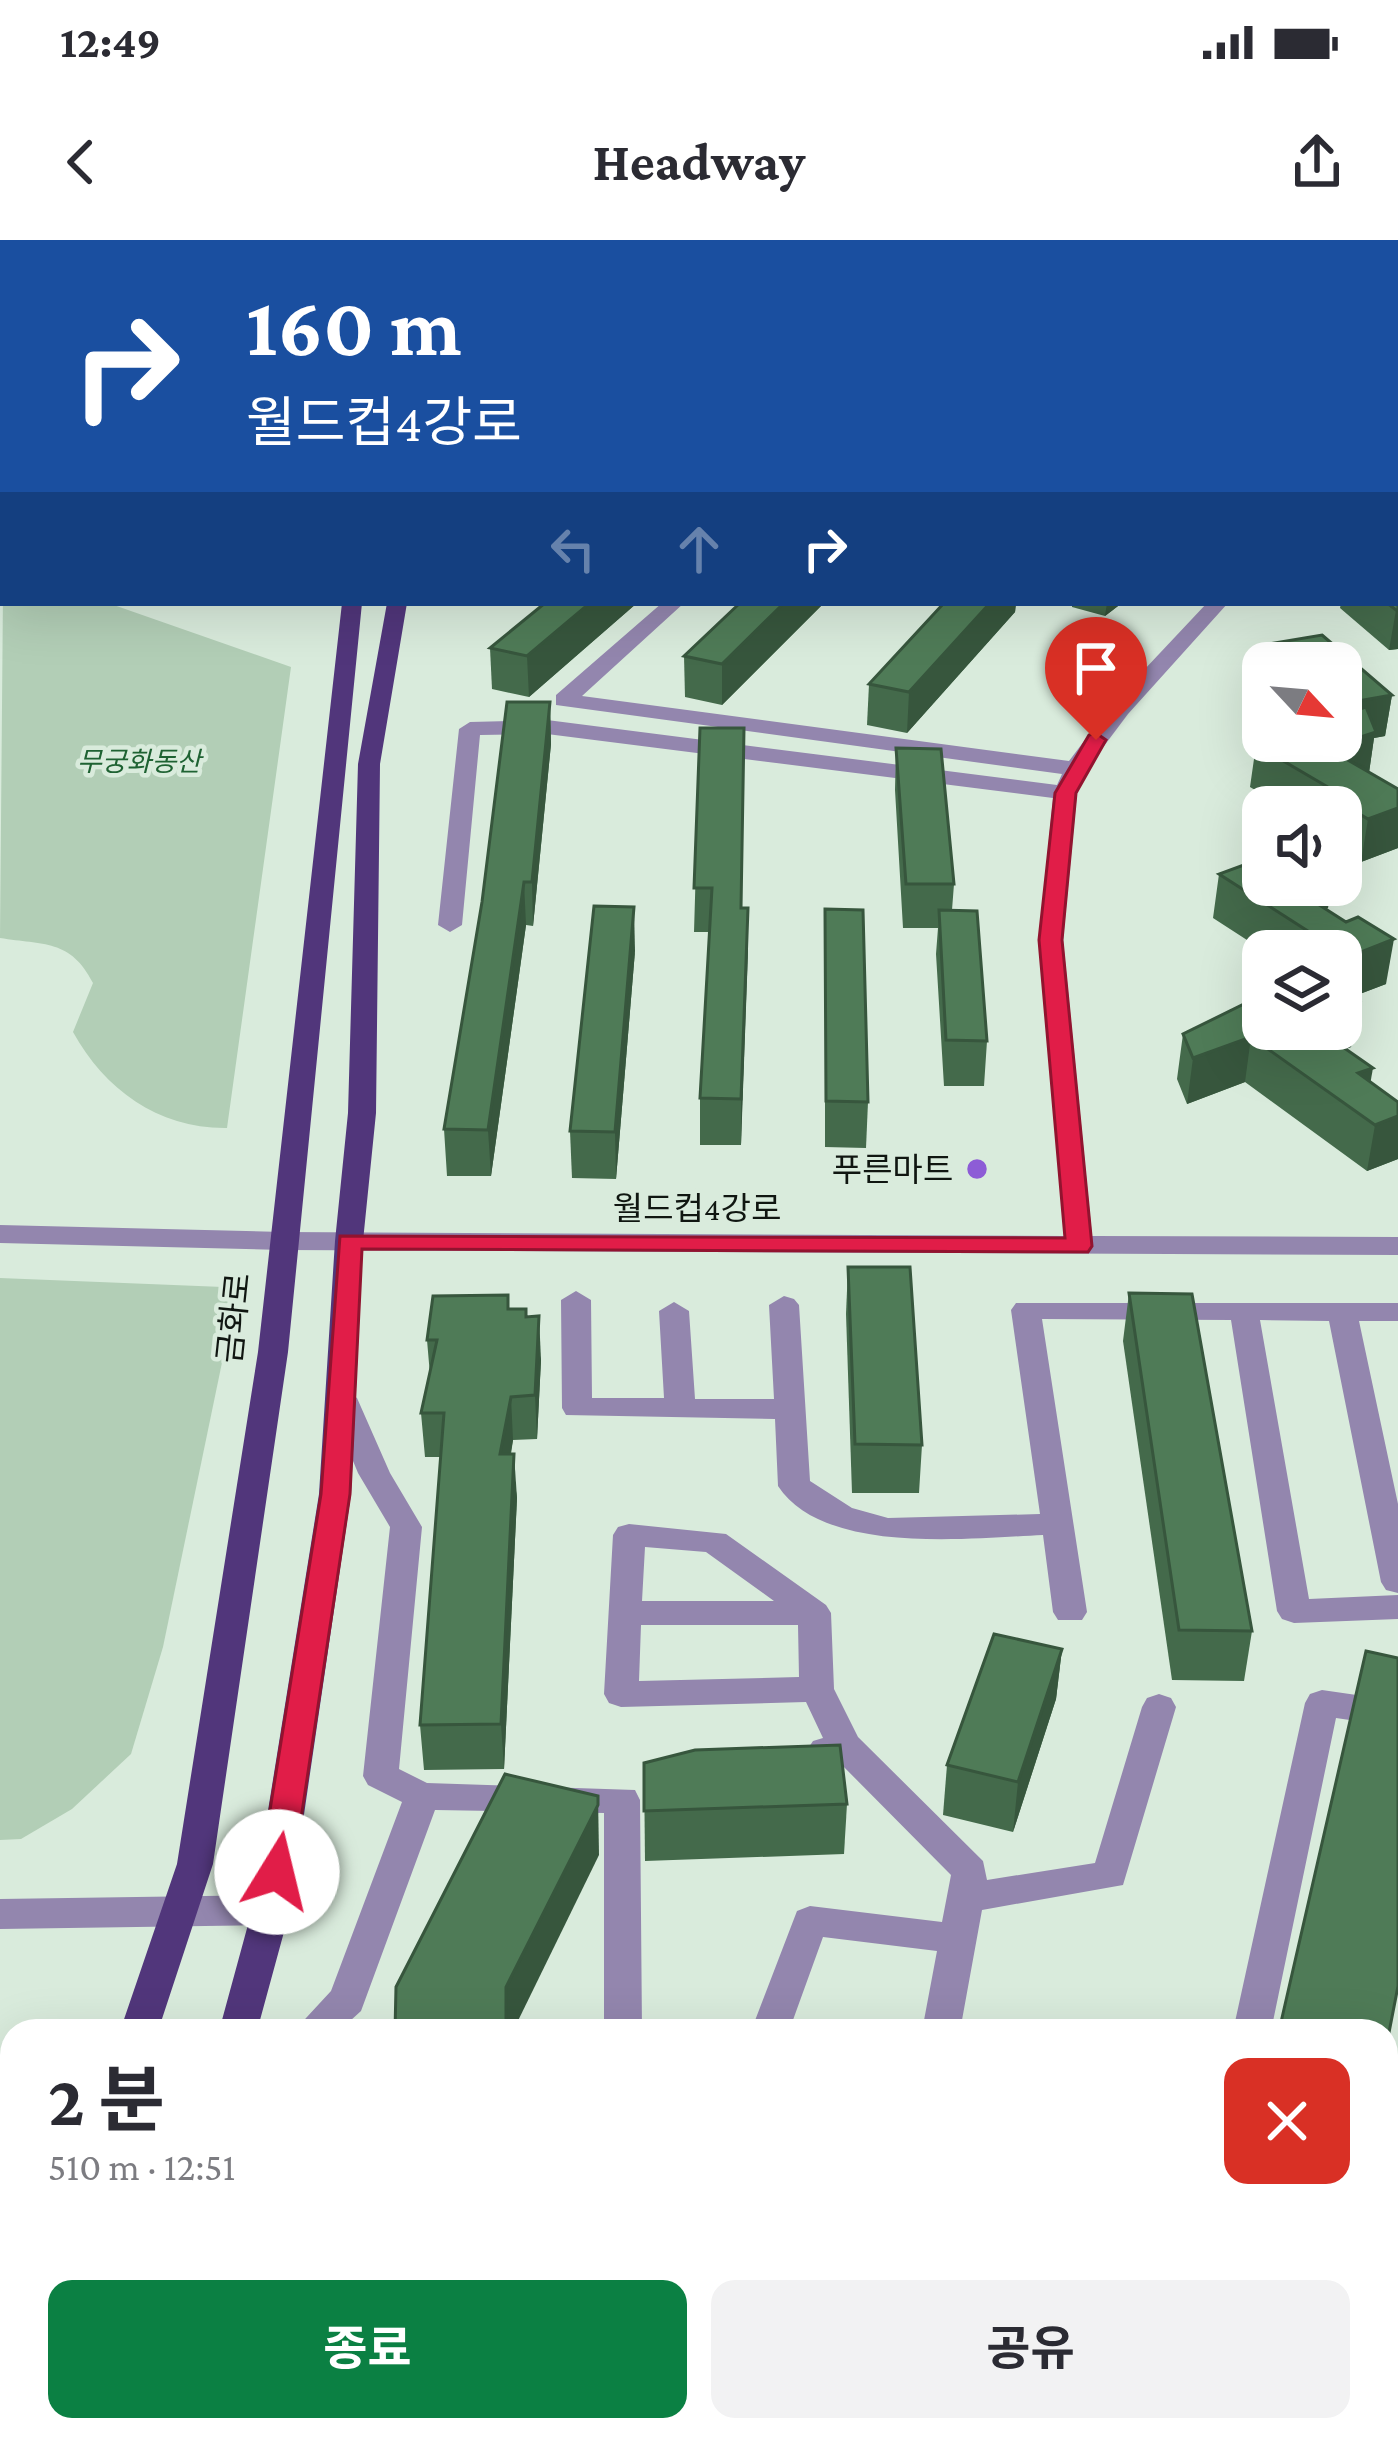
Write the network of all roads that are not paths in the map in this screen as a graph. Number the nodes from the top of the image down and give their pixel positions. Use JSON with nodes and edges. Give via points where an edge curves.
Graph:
{"nodes":[{"id":1,"x":917,"y":240,"type":"edge"},
{"id":2,"x":929,"y":240,"type":"edge"},
{"id":3,"x":352,"y":606,"type":"edge"},
{"id":4,"x":396,"y":606,"type":"edge"},
{"id":5,"x":671,"y":606,"type":"edge"},
{"id":6,"x":1216,"y":606,"type":"edge"},
{"id":7,"x":1070,"y":781,"type":"junction"},
{"id":8,"x":450,"y":925,"type":"dead end"},
{"id":9,"x":0,"y":1234,"type":"edge"},
{"id":10,"x":283,"y":1241,"type":"junction"},
{"id":11,"x":349,"y":1241,"type":"junction"},
{"id":12,"x":1079,"y":1246,"type":"junction"},
{"id":13,"x":1398,"y":1246,"type":"edge"},
{"id":14,"x":576,"y":1300,"type":"dead end"},
{"id":15,"x":784,"y":1305,"type":"dead end"},
{"id":16,"x":674,"y":1311,"type":"dead end"},
{"id":17,"x":1244,"y":1311,"type":"junction"},
{"id":18,"x":1342,"y":1312,"type":"junction"},
{"id":19,"x":1398,"y":1312,"type":"edge"},
{"id":20,"x":342,"y":1398,"type":"junction"},
{"id":21,"x":680,"y":1408,"type":"junction"},
{"id":22,"x":790,"y":1409,"type":"junction"},
{"id":23,"x":1057,"y":1524,"type":"junction"},
{"id":24,"x":1398,"y":1582,"type":"edge"},
{"id":25,"x":1398,"y":1607,"type":"edge"},
{"id":26,"x":1070,"y":1612,"type":"dead end"},
{"id":27,"x":625,"y":1613,"type":"junction"},
{"id":28,"x":814,"y":1613,"type":"junction"},
{"id":29,"x":817,"y":1689,"type":"junction"},
{"id":30,"x":1160,"y":1707,"type":"dead end"},
{"id":31,"x":1398,"y":1714,"type":"edge"},
{"id":32,"x":844,"y":1745,"type":"junction"},
{"id":33,"x":800,"y":1756,"type":"edge"},
{"id":34,"x":667,"y":1789,"type":"edge"},
{"id":35,"x":422,"y":1796,"type":"junction"},
{"id":36,"x":622,"y":1800,"type":"junction"},
{"id":37,"x":965,"y":1898,"type":"junction"},
{"id":38,"x":183,"y":1910,"type":"junction"},
{"id":39,"x":271,"y":1910,"type":"junction"},
{"id":40,"x":0,"y":1914,"type":"edge"},
{"id":41,"x":958,"y":1939,"type":"junction"},
{"id":42,"x":143,"y":2019,"type":"edge"},
{"id":43,"x":241,"y":2019,"type":"edge"},
{"id":44,"x":326,"y":2019,"type":"edge"},
{"id":45,"x":622,"y":2019,"type":"edge"},
{"id":46,"x":774,"y":2019,"type":"edge"},
{"id":47,"x":943,"y":2019,"type":"edge"},
{"id":48,"x":1255,"y":2019,"type":"edge"}],
"edges":[{"from":1,"to":2,"type":"street"},
{"from":3,"to":10,"type":"main road","name":"금화로"},
{"from":4,"to":11,"type":"main road","via":[[370,764],[362,1113]]},
{"from":5,"to":7,"type":"street","via":[[564,700]]},
{"from":6,"to":7,"type":"street","via":[[1157,664]]},
{"from":7,"to":8,"type":"street","via":[[548,727],[470,729]]},
{"from":7,"to":12,"type":"street","via":[[1051,940]]},
{"from":9,"to":10,"type":"street","name":"월드컵4강로"},
{"from":10,"to":11,"type":"street","name":"월드컵4강로"},
{"from":10,"to":38,"type":"main road","name":"금화로","via":[[273,1352]]},
{"from":11,"to":12,"type":"street","name":"월드컵4강로"},
{"from":11,"to":20,"type":"main road"},
{"from":12,"to":13,"type":"street","name":"월드컵4강로"},
{"from":14,"to":21,"type":"street","via":[[577,1408]]},
{"from":15,"to":22,"type":"street"},
{"from":16,"to":21,"type":"street"},
{"from":17,"to":18,"type":"street"},
{"from":17,"to":23,"type":"street","via":[[1026,1310]]},
{"from":17,"to":25,"type":"street","via":[[1294,1611]]},
{"from":18,"to":19,"type":"street"},
{"from":18,"to":24,"type":"street"},
{"from":20,"to":35,"type":"street","via":[[406,1527],[381,1776]]},
{"from":20,"to":39,"type":"main road","via":[[335,1494]]},
{"from":21,"to":22,"type":"street"},
{"from":22,"to":23,"type":"street","via":[[794,1486],[842,1516],[888,1529]]},
{"from":23,"to":26,"type":"street"},
{"from":27,"to":28,"type":"street"},
{"from":27,"to":28,"type":"street","via":[[629,1535],[714,1543]]},
{"from":27,"to":29,"type":"street","via":[[621,1694]]},
{"from":28,"to":29,"type":"street"},
{"from":29,"to":32,"type":"street"},
{"from":30,"to":37,"type":"street","via":[[1110,1875]]},
{"from":31,"to":48,"type":"street","via":[[1322,1703]]},
{"from":32,"to":33,"type":"street"},
{"from":32,"to":37,"type":"street","via":[[970,1871]]},
{"from":34,"to":36,"type":"street"},
{"from":35,"to":36,"type":"street"},
{"from":35,"to":44,"type":"street","via":[[346,2000]]},
{"from":36,"to":45,"type":"street"},
{"from":37,"to":41,"type":"street"},
{"from":38,"to":39,"type":"street"},
{"from":38,"to":40,"type":"street"},
{"from":38,"to":42,"type":"main road","name":"금화로"},
{"from":39,"to":43,"type":"main road"},
{"from":41,"to":46,"type":"street","via":[[810,1921]]},
{"from":41,"to":47,"type":"street"}]}
